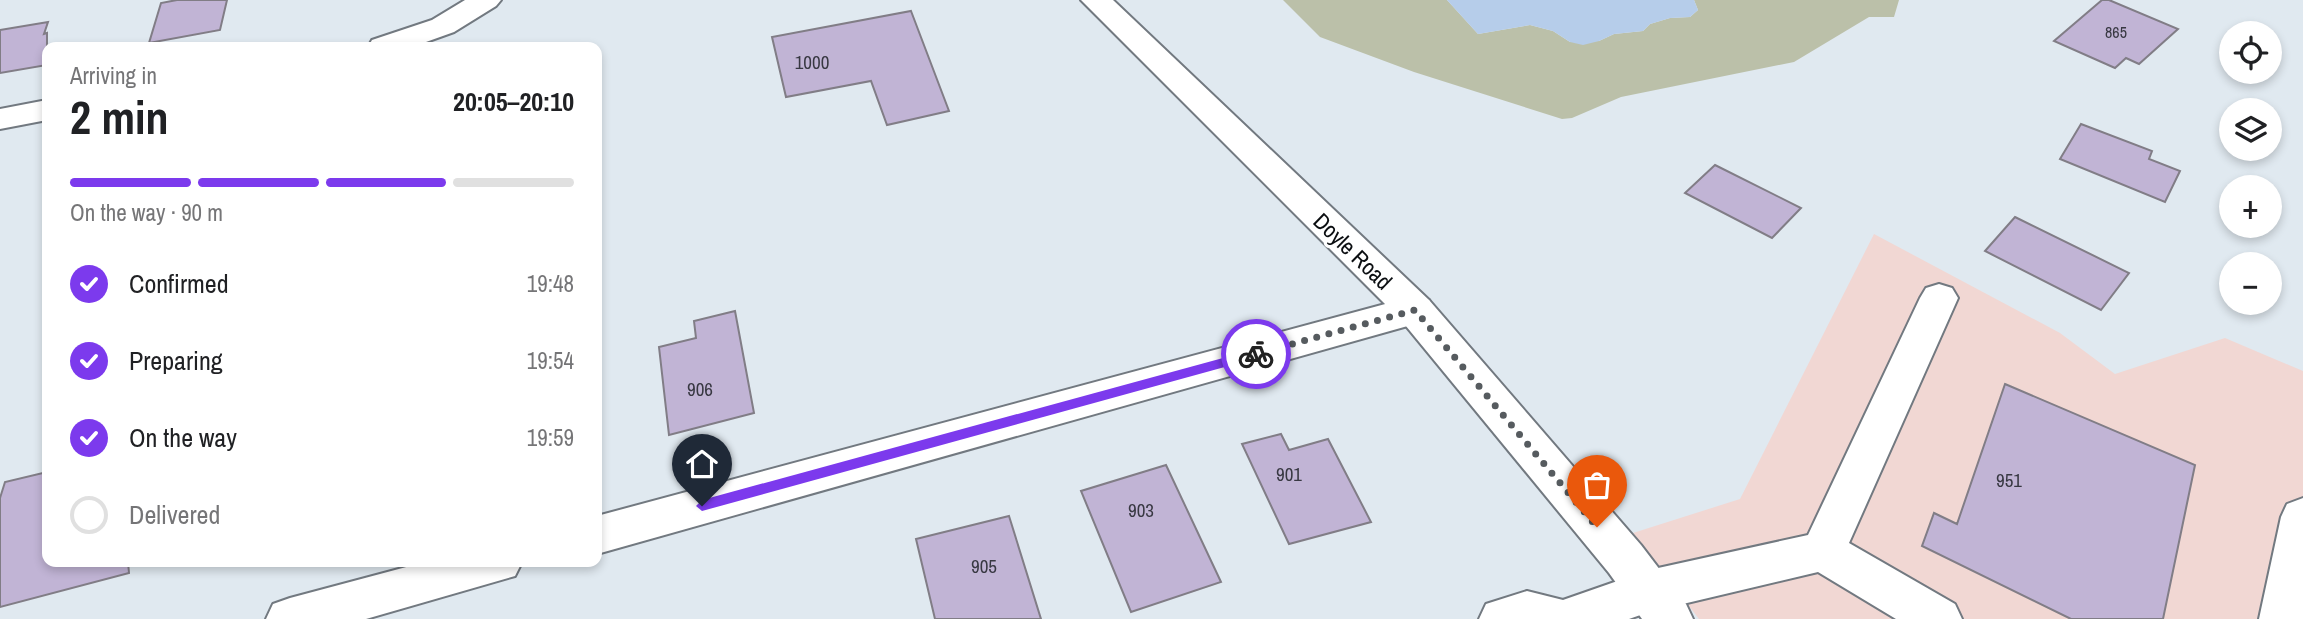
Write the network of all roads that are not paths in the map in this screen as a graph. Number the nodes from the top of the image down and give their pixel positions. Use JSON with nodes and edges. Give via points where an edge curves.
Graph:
{"nodes":[{"id":1,"x":486,"y":0,"type":"edge"},
{"id":2,"x":1096,"y":0,"type":"edge"},
{"id":3,"x":397,"y":42,"type":"edge"},
{"id":4,"x":42,"y":111,"type":"edge"},
{"id":5,"x":0,"y":119,"type":"edge"},
{"id":6,"x":1939,"y":298,"type":"dead end"},
{"id":7,"x":1415,"y":310,"type":"junction"},
{"id":8,"x":2303,"y":517,"type":"edge"},
{"id":9,"x":602,"y":534,"type":"edge"},
{"id":10,"x":1823,"y":551,"type":"junction"},
{"id":11,"x":481,"y":567,"type":"edge"},
{"id":12,"x":1659,"y":605,"type":"edge"},
{"id":13,"x":290,"y":619,"type":"edge"},
{"id":14,"x":1503,"y":619,"type":"edge"},
{"id":15,"x":1556,"y":619,"type":"edge"},
{"id":16,"x":1570,"y":619,"type":"edge"},
{"id":17,"x":1938,"y":619,"type":"edge"},
{"id":18,"x":2283,"y":619,"type":"edge"}],
"edges":[{"from":1,"to":3,"type":"street","via":[[443,26]]},
{"from":2,"to":7,"type":"street","name":"Doyle Road"},
{"from":4,"to":5,"type":"street"},
{"from":6,"to":10,"type":"street"},
{"from":7,"to":9,"type":"street"},
{"from":7,"to":12,"type":"street","name":"Doyle Road"},
{"from":8,"to":18,"type":"street"},
{"from":10,"to":12,"type":"street"},
{"from":10,"to":17,"type":"street"},
{"from":11,"to":13,"type":"street"},
{"from":12,"to":16,"type":"street"},
{"from":14,"to":15,"type":"street","via":[[1527,612]]}]}
